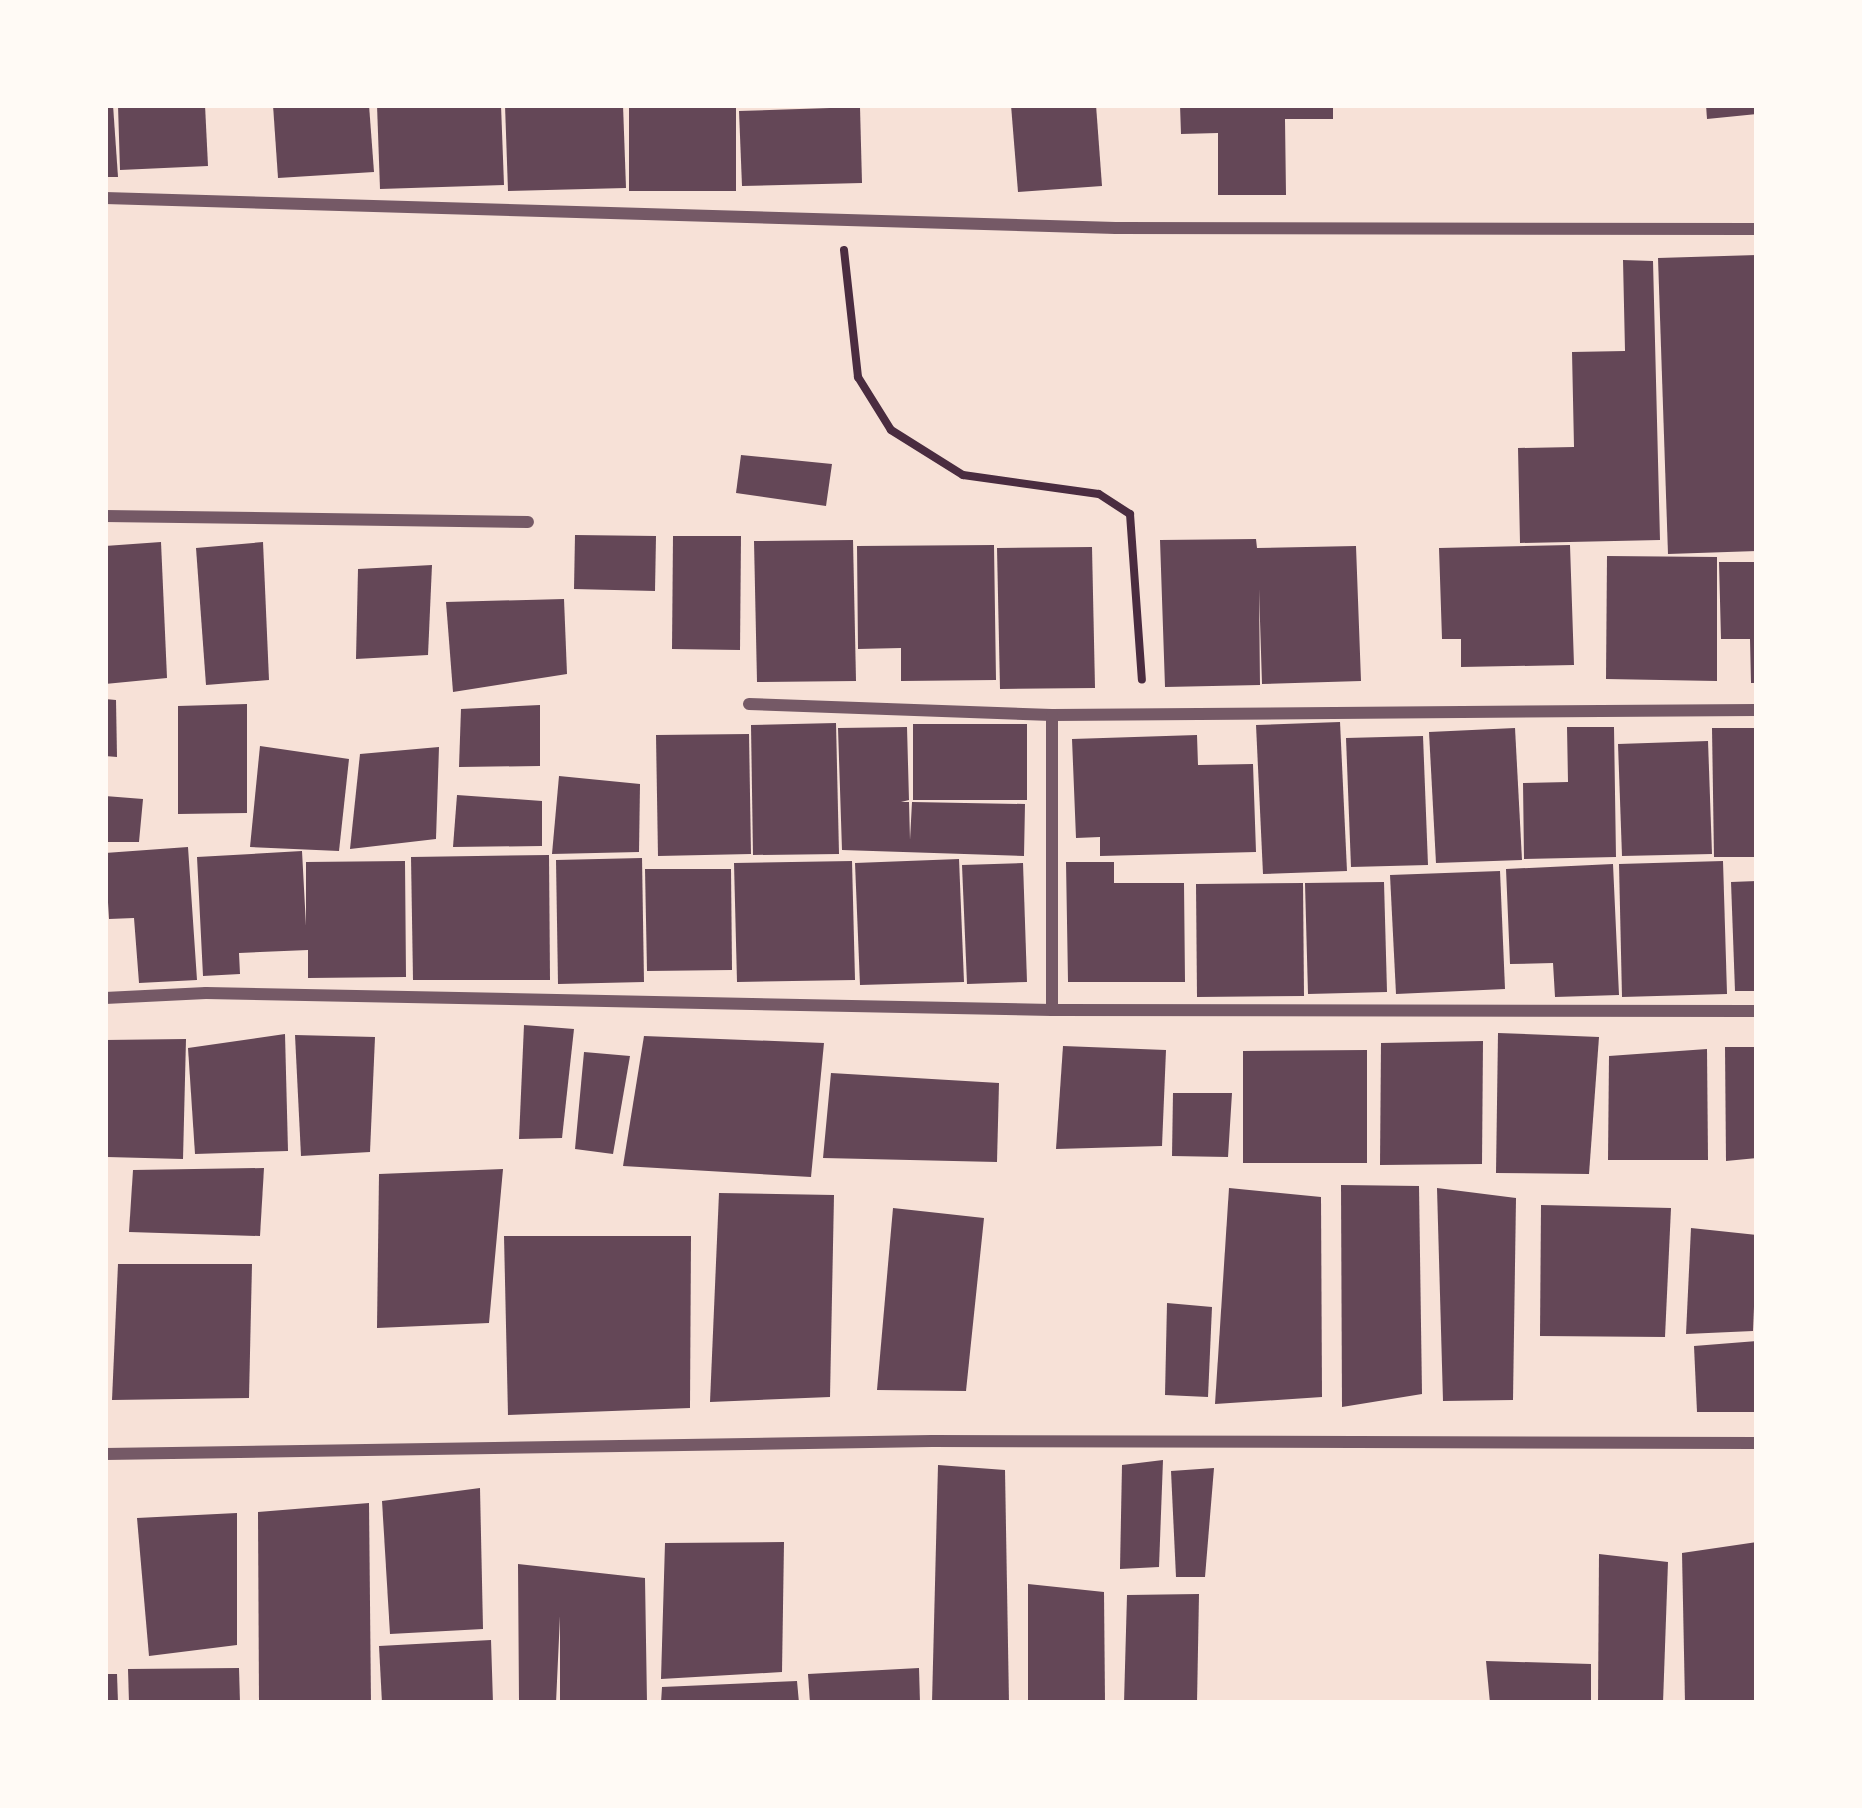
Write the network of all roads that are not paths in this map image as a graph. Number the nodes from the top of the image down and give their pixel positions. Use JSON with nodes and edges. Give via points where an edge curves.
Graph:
{"nodes":[{"id":1,"x":105,"y":198,"type":"edge"},
{"id":2,"x":1757,"y":229,"type":"edge"},
{"id":3,"x":105,"y":516,"type":"edge"},
{"id":4,"x":528,"y":522,"type":"dead end"},
{"id":5,"x":749,"y":704,"type":"dead end"},
{"id":6,"x":1757,"y":710,"type":"edge"},
{"id":7,"x":1052,"y":715,"type":"junction"},
{"id":8,"x":105,"y":998,"type":"edge"},
{"id":9,"x":1052,"y":1010,"type":"junction"},
{"id":10,"x":1757,"y":1011,"type":"edge"},
{"id":11,"x":1757,"y":1443,"type":"edge"},
{"id":12,"x":105,"y":1454,"type":"edge"}],
"edges":[{"from":1,"to":2,"type":"street","via":[[1116,228]]},
{"from":3,"to":4,"type":"street"},
{"from":5,"to":7,"type":"street"},
{"from":6,"to":7,"type":"street"},
{"from":7,"to":9,"type":"street"},
{"from":8,"to":9,"type":"street","via":[[230,993]]},
{"from":9,"to":10,"type":"street"},
{"from":11,"to":12,"type":"street","via":[[932,1441]]}]}
